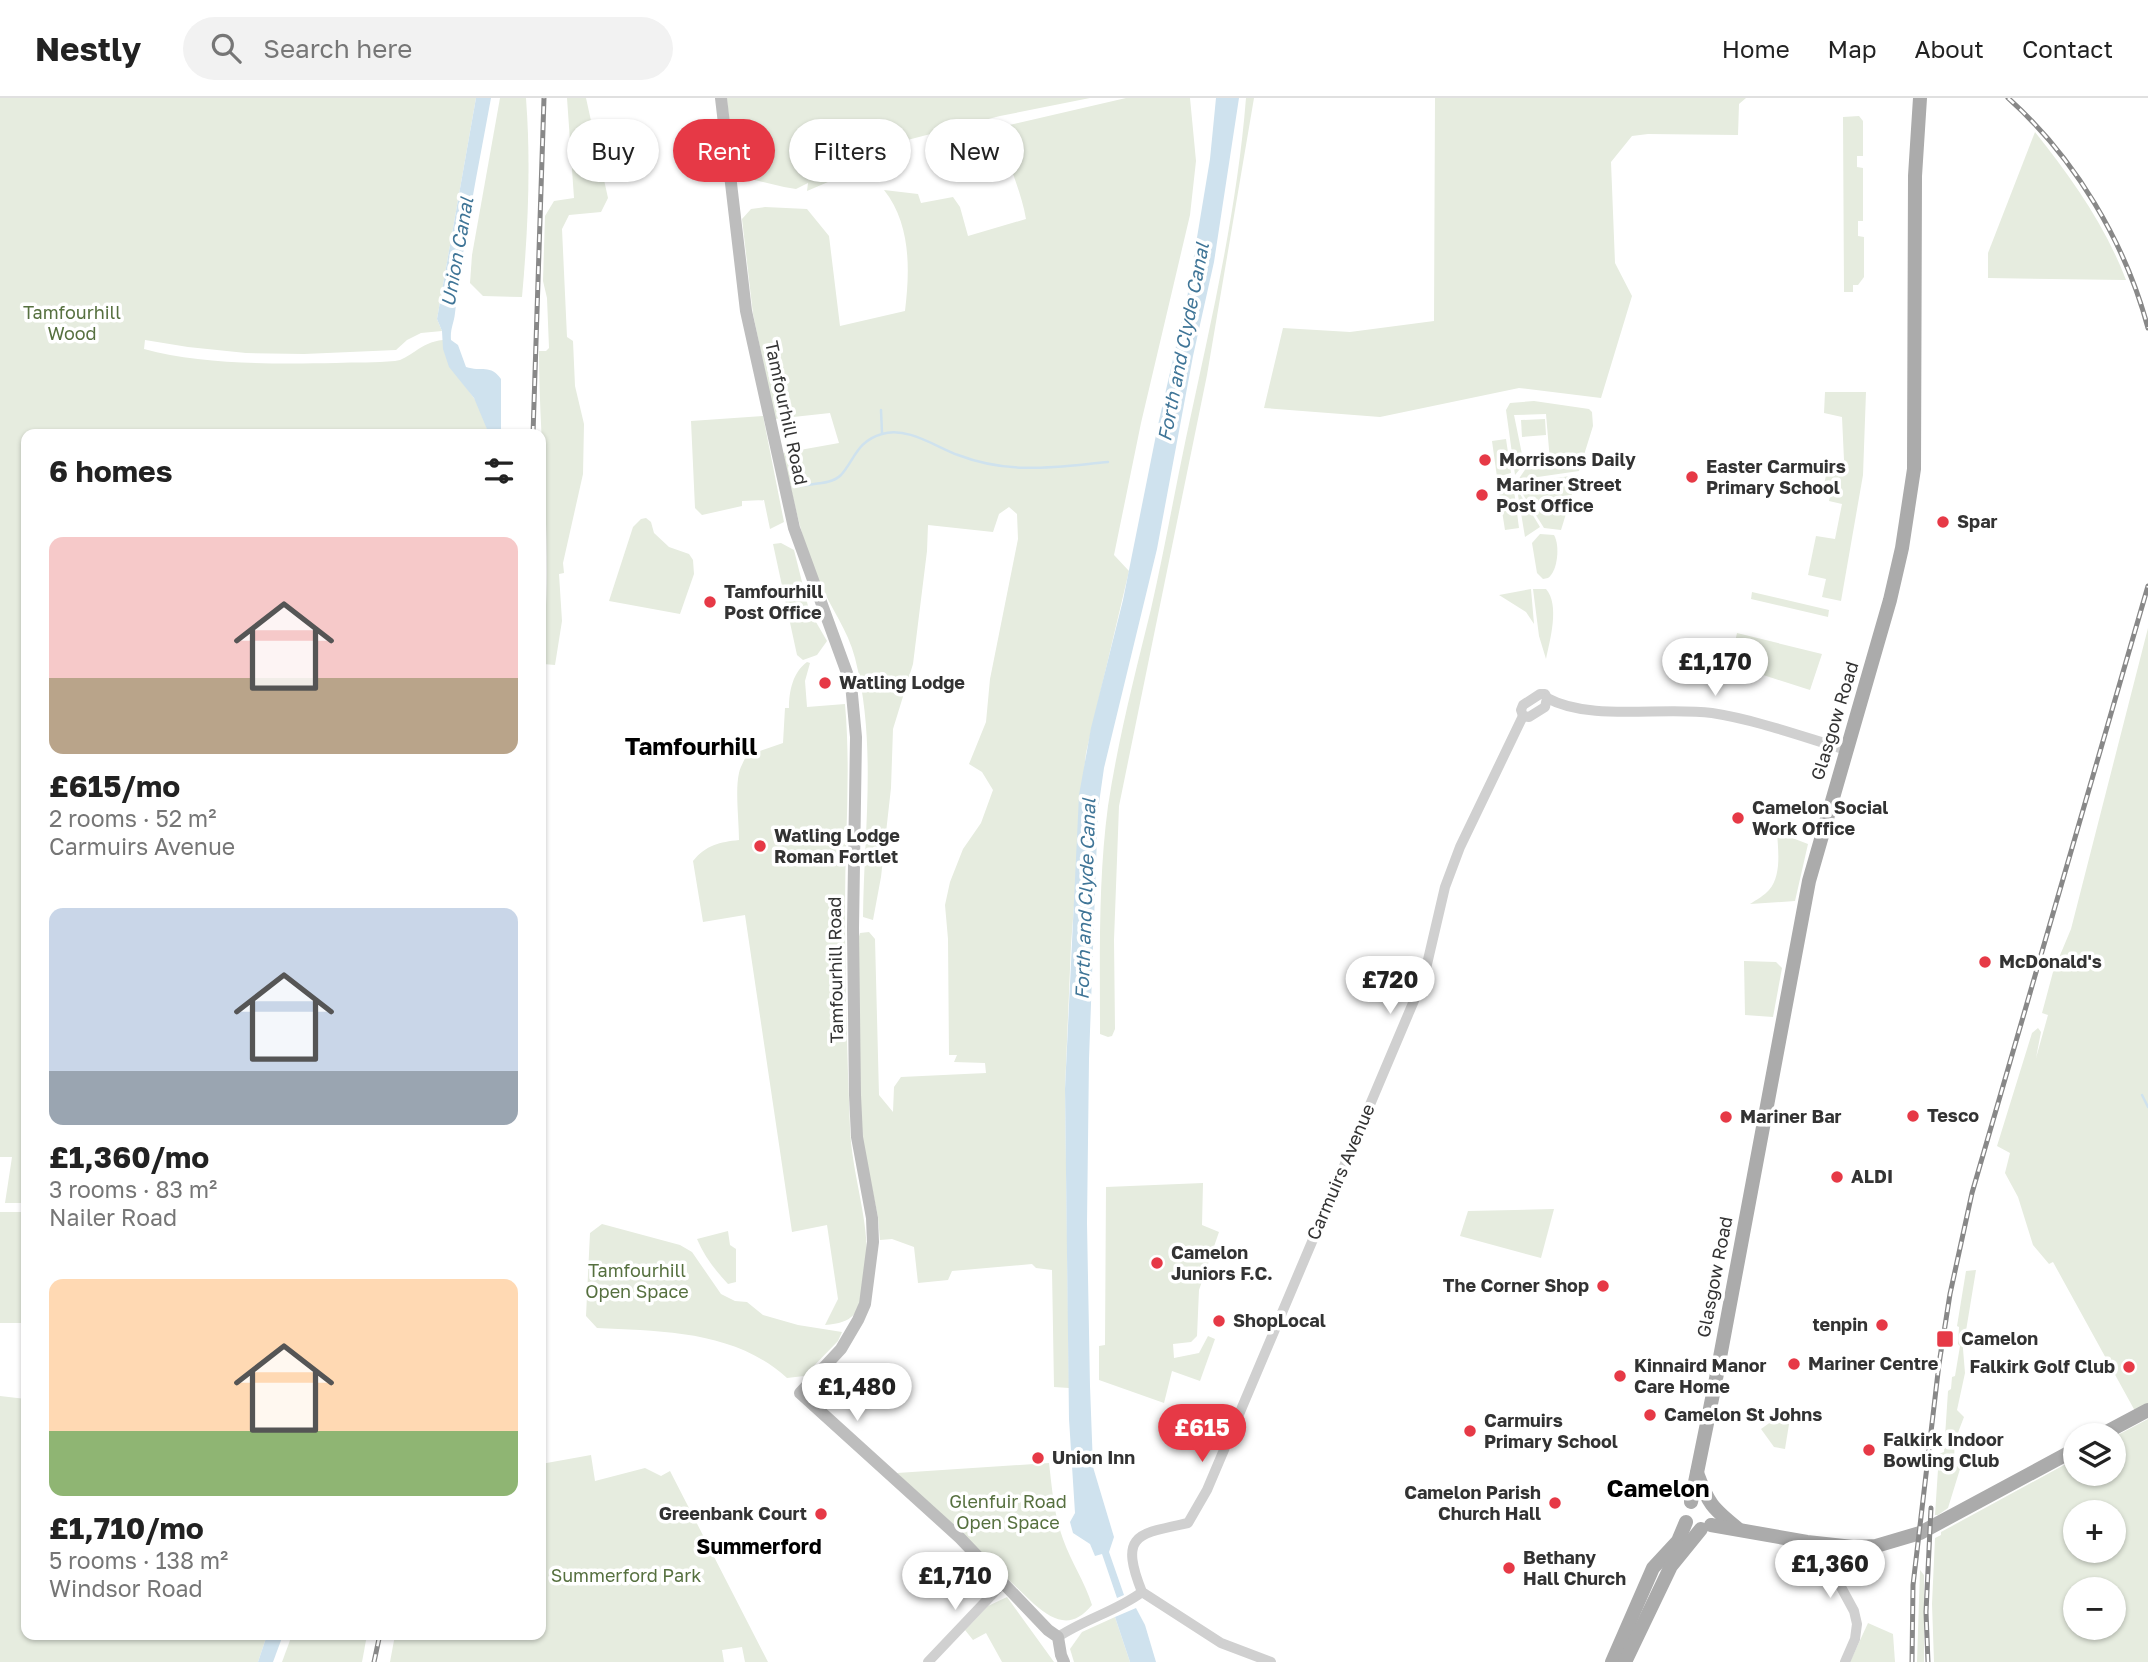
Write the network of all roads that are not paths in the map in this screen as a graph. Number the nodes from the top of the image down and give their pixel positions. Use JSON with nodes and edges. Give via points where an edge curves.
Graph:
{"nodes":[{"id":1,"x":721,"y":98,"type":"edge"},
{"id":2,"x":1920,"y":98,"type":"edge"},
{"id":3,"x":1847,"y":750,"type":"junction"},
{"id":4,"x":2148,"y":1410,"type":"edge"},
{"id":5,"x":2124,"y":1423,"type":"edge"},
{"id":6,"x":2063,"y":1456,"type":"edge"},
{"id":7,"x":1696,"y":1472,"type":"junction"},
{"id":8,"x":1690,"y":1502,"type":"junction"},
{"id":9,"x":1708,"y":1517,"type":"junction"},
{"id":10,"x":1686,"y":1522,"type":"junction"},
{"id":11,"x":1835,"y":1545,"type":"junction"},
{"id":12,"x":1004,"y":1582,"type":"junction"},
{"id":13,"x":1142,"y":1592,"type":"junction"},
{"id":14,"x":1058,"y":1637,"type":"junction"},
{"id":15,"x":928,"y":1662,"type":"edge"},
{"id":16,"x":1064,"y":1662,"type":"edge"},
{"id":17,"x":1271,"y":1662,"type":"edge"},
{"id":18,"x":1612,"y":1662,"type":"edge"},
{"id":19,"x":1625,"y":1662,"type":"edge"},
{"id":20,"x":1845,"y":1662,"type":"edge"}],
"edges":[{"from":1,"to":12,"type":"main road","name":"Tamfourhill Road","via":[[746,311],[803,554],[851,684],[856,737],[855,1095],[873,1242],[858,1321],[841,1349],[800,1393]]},
{"from":2,"to":3,"type":"main road","name":"Glasgow Road","via":[[1915,176],[1914,469],[1890,600]]},
{"from":3,"to":7,"type":"main road","name":"Glasgow Road","via":[[1809,881]]},
{"from":3,"to":13,"type":"street","name":"Carmuirs Avenue","via":[[1712,713],[1585,711],[1546,703],[1540,694],[1523,705],[1445,887],[1424,977],[1207,1490],[1188,1523],[1150,1530],[1133,1547],[1133,1569]]},
{"from":4,"to":5,"type":"main road"},
{"from":6,"to":11,"type":"main road","via":[[1920,1533],[1876,1546]]},
{"from":7,"to":8,"type":"main road","name":"Glasgow Road"},
{"from":7,"to":9,"type":"main road"},
{"from":8,"to":9,"type":"main road","via":[[1699,1499]]},
{"from":8,"to":10,"type":"main road","name":"Glasgow Road","via":[[1684,1513]]},
{"from":9,"to":10,"type":"main road","via":[[1693,1528]]},
{"from":9,"to":11,"type":"main road","via":[[1741,1531]]},
{"from":9,"to":19,"type":"main road","via":[[1671,1566]]},
{"from":10,"to":18,"type":"main road","name":"Glasgow Road","via":[[1678,1541],[1653,1568]]},
{"from":11,"to":20,"type":"street","via":[[1835,1576],[1857,1624]]},
{"from":12,"to":14,"type":"main road"},
{"from":12,"to":15,"type":"street"},
{"from":13,"to":14,"type":"street"},
{"from":13,"to":17,"type":"street","via":[[1221,1643]]},
{"from":14,"to":16,"type":"main road"}]}
